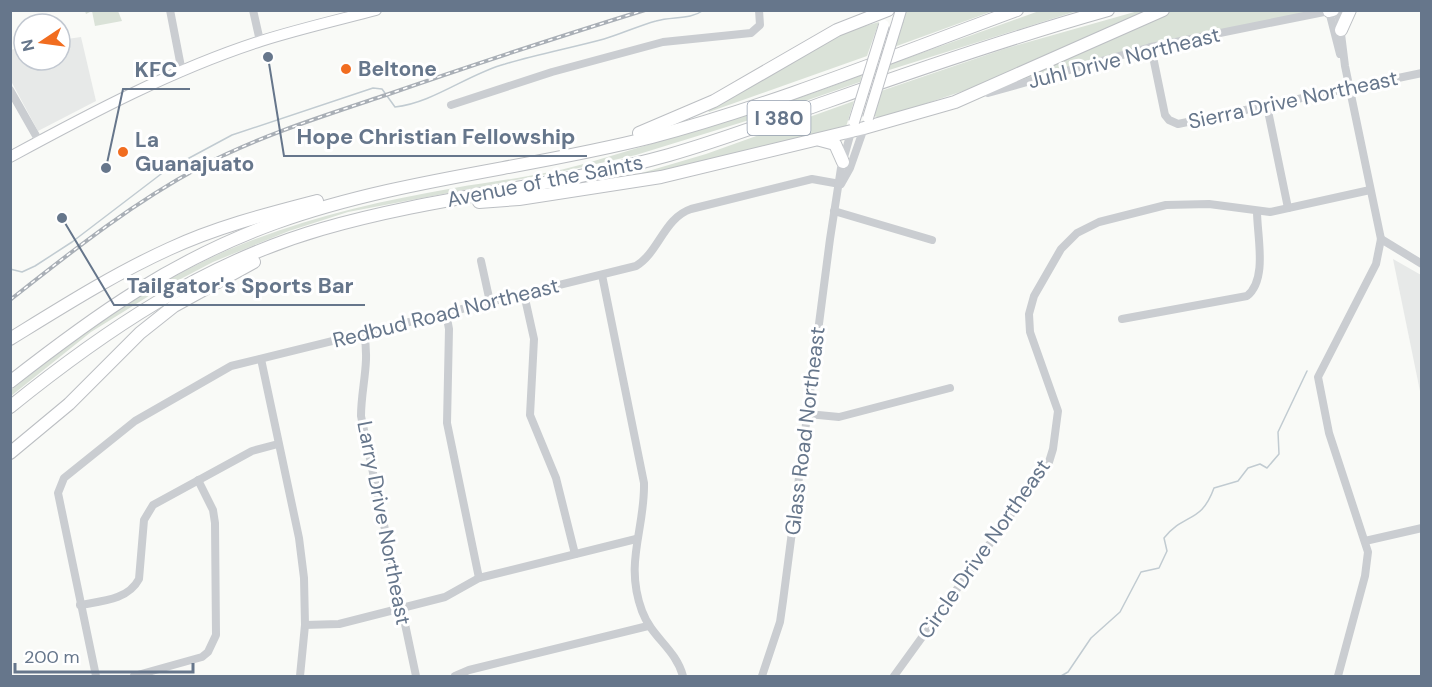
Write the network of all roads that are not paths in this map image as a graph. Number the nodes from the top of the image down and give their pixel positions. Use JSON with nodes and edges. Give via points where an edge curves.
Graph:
{"nodes":[{"id":1,"x":170,"y":10,"type":"edge"},
{"id":2,"x":253,"y":10,"type":"edge"},
{"id":3,"x":376,"y":10,"type":"edge"},
{"id":4,"x":888,"y":10,"type":"edge"},
{"id":5,"x":1017,"y":10,"type":"edge"},
{"id":6,"x":1107,"y":10,"type":"edge"},
{"id":7,"x":1162,"y":10,"type":"edge"},
{"id":8,"x":1350,"y":10,"type":"edge"},
{"id":9,"x":1332,"y":11,"type":"edge"},
{"id":10,"x":760,"y":12,"type":"edge"},
{"id":11,"x":337,"y":15,"type":"edge"},
{"id":12,"x":899,"y":15,"type":"edge"},
{"id":13,"x":1341,"y":30,"type":"junction"},
{"id":14,"x":260,"y":41,"type":"junction"},
{"id":15,"x":1151,"y":47,"type":"junction"},
{"id":16,"x":1345,"y":66,"type":"junction"},
{"id":17,"x":182,"y":72,"type":"junction"},
{"id":18,"x":1422,"y":73,"type":"edge"},
{"id":19,"x":10,"y":90,"type":"edge"},
{"id":20,"x":1350,"y":90,"type":"junction"},
{"id":21,"x":955,"y":102,"type":"junction"},
{"id":22,"x":451,"y":105,"type":"dead end"},
{"id":23,"x":1268,"y":106,"type":"junction"},
{"id":24,"x":859,"y":125,"type":"junction"},
{"id":25,"x":819,"y":140,"type":"junction"},
{"id":26,"x":39,"y":141,"type":"junction"},
{"id":27,"x":587,"y":152,"type":"junction"},
{"id":28,"x":10,"y":157,"type":"edge"},
{"id":29,"x":843,"y":162,"type":"junction"},
{"id":30,"x":840,"y":184,"type":"junction"},
{"id":31,"x":1371,"y":190,"type":"junction"},
{"id":32,"x":375,"y":194,"type":"junction"},
{"id":33,"x":445,"y":202,"type":"junction"},
{"id":34,"x":1288,"y":208,"type":"junction"},
{"id":35,"x":834,"y":211,"type":"junction"},
{"id":36,"x":1257,"y":211,"type":"junction"},
{"id":37,"x":319,"y":230,"type":"junction"},
{"id":38,"x":1381,"y":239,"type":"junction"},
{"id":39,"x":932,"y":240,"type":"dead end"},
{"id":40,"x":481,"y":261,"type":"dead end"},
{"id":41,"x":1422,"y":264,"type":"edge"},
{"id":42,"x":602,"y":275,"type":"junction"},
{"id":43,"x":524,"y":294,"type":"junction"},
{"id":44,"x":490,"y":302,"type":"junction"},
{"id":45,"x":446,"y":313,"type":"junction"},
{"id":46,"x":1122,"y":319,"type":"dead end"},
{"id":47,"x":364,"y":334,"type":"junction"},
{"id":48,"x":10,"y":339,"type":"edge"},
{"id":49,"x":261,"y":359,"type":"junction"},
{"id":50,"x":10,"y":382,"type":"edge"},
{"id":51,"x":950,"y":388,"type":"dead end"},
{"id":52,"x":10,"y":407,"type":"edge"},
{"id":53,"x":808,"y":414,"type":"junction"},
{"id":54,"x":278,"y":444,"type":"junction"},
{"id":55,"x":10,"y":453,"type":"edge"},
{"id":56,"x":198,"y":480,"type":"junction"},
{"id":57,"x":1422,"y":528,"type":"edge"},
{"id":58,"x":636,"y":539,"type":"junction"},
{"id":59,"x":1365,"y":541,"type":"junction"},
{"id":60,"x":575,"y":554,"type":"junction"},
{"id":61,"x":479,"y":578,"type":"junction"},
{"id":62,"x":80,"y":605,"type":"junction"},
{"id":63,"x":400,"y":609,"type":"junction"},
{"id":64,"x":305,"y":625,"type":"junction"},
{"id":65,"x":648,"y":626,"type":"junction"},
{"id":66,"x":96,"y":676,"type":"edge"},
{"id":67,"x":134,"y":676,"type":"edge"},
{"id":68,"x":300,"y":676,"type":"edge"},
{"id":69,"x":416,"y":676,"type":"edge"},
{"id":70,"x":455,"y":676,"type":"edge"},
{"id":71,"x":683,"y":676,"type":"edge"},
{"id":72,"x":762,"y":676,"type":"edge"},
{"id":73,"x":894,"y":676,"type":"edge"},
{"id":74,"x":1338,"y":676,"type":"edge"}],
"edges":[{"from":1,"to":17,"type":"street"},
{"from":2,"to":14,"type":"street"},
{"from":3,"to":11,"type":"main road"},
{"from":4,"to":24,"type":"main road","bridge":true},
{"from":4,"to":27,"type":"highway","via":[[817,40],[688,114]]},
{"from":5,"to":27,"type":"highway","name":"Avenue of the Saints","number":"I 380","via":[[718,118]]},
{"from":6,"to":33,"type":"highway","name":"Avenue of the Saints","number":"I 380","via":[[994,44],[672,154],[595,174]]},
{"from":7,"to":21,"type":"highway"},
{"from":8,"to":13,"type":"highway"},
{"from":9,"to":13,"type":"street"},
{"from":9,"to":15,"type":"street","name":"Juhl Drive Northeast"},
{"from":9,"to":16,"type":"street"},
{"from":10,"to":22,"type":"street","via":[[759,28],[746,34],[663,42]]},
{"from":11,"to":14,"type":"main road"},
{"from":12,"to":24,"type":"main road","bridge":true},
{"from":13,"to":16,"type":"street"},
{"from":14,"to":17,"type":"main road"},
{"from":15,"to":21,"type":"street","name":"Juhl Drive Northeast"},
{"from":15,"to":23,"type":"street","name":"Sierra Drive Northeast","via":[[1165,115],[1173,123]]},
{"from":16,"to":20,"type":"street"},
{"from":17,"to":26,"type":"main road"},
{"from":18,"to":20,"type":"street","name":"Sierra Drive Northeast"},
{"from":19,"to":26,"type":"street"},
{"from":20,"to":23,"type":"street","name":"Sierra Drive Northeast"},
{"from":20,"to":31,"type":"street"},
{"from":21,"to":24,"type":"highway"},
{"from":23,"to":34,"type":"street"},
{"from":24,"to":25,"type":"highway"},
{"from":24,"to":29,"type":"street"},
{"from":24,"to":30,"type":"street","via":[[850,168]]},
{"from":25,"to":29,"type":"highway","via":[[835,144]]},
{"from":25,"to":33,"type":"highway","via":[[622,184],[519,199]]},
{"from":26,"to":28,"type":"main road"},
{"from":27,"to":32,"type":"highway","name":"Avenue of the Saints","number":"I 380"},
{"from":29,"to":30,"type":"street"},
{"from":30,"to":35,"type":"street","name":"Glass Road Northeast"},
{"from":30,"to":42,"type":"street","name":"Redbud Road Northeast","via":[[812,179],[684,211],[644,261]]},
{"from":31,"to":34,"type":"street","name":"Circle Drive Northeast"},
{"from":31,"to":38,"type":"street"},
{"from":32,"to":48,"type":"highway","via":[[336,196],[208,233],[124,271]]},
{"from":32,"to":50,"type":"highway","name":"Avenue of the Saints","number":"I 380","via":[[278,222],[198,255],[127,295]]},
{"from":33,"to":37,"type":"highway","name":"Avenue of the Saints","number":"I 380"},
{"from":34,"to":36,"type":"street","name":"Circle Drive Northeast"},
{"from":35,"to":39,"type":"street"},
{"from":35,"to":53,"type":"street","name":"Glass Road Northeast"},
{"from":36,"to":46,"type":"street","via":[[1256,289],[1236,299]]},
{"from":36,"to":73,"type":"street","name":"Circle Drive Northeast","via":[[1209,204],[1150,208],[1088,226],[1061,249],[1034,296],[1029,314],[1030,332],[1058,411],[1049,462]]},
{"from":37,"to":52,"type":"highway","name":"Avenue of the Saints","number":"I 380","via":[[248,256],[167,296],[96,340]]},
{"from":37,"to":55,"type":"highway","via":[[174,306]]},
{"from":38,"to":41,"type":"street"},
{"from":38,"to":59,"type":"street","via":[[1376,264],[1318,377],[1329,433]]},
{"from":40,"to":44,"type":"street"},
{"from":42,"to":43,"type":"street","name":"Redbud Road Northeast"},
{"from":42,"to":58,"type":"street","via":[[644,483]]},
{"from":43,"to":44,"type":"street","name":"Redbud Road Northeast"},
{"from":43,"to":60,"type":"street","via":[[534,339],[530,415],[556,478]]},
{"from":44,"to":45,"type":"street","name":"Redbud Road Northeast"},
{"from":45,"to":47,"type":"street","name":"Redbud Road Northeast"},
{"from":45,"to":61,"type":"street","via":[[447,423]]},
{"from":47,"to":49,"type":"street","name":"Redbud Road Northeast"},
{"from":47,"to":63,"type":"street","name":"Larry Drive Northeast","via":[[368,368],[361,399],[362,416]]},
{"from":49,"to":54,"type":"street"},
{"from":49,"to":62,"type":"street","name":"Redbud Road Northeast","via":[[231,366],[135,421],[60,484],[58,502]]},
{"from":51,"to":53,"type":"street","via":[[839,417]]},
{"from":53,"to":72,"type":"street","name":"Glass Road Northeast","via":[[780,622]]},
{"from":54,"to":56,"type":"street","via":[[252,451]]},
{"from":54,"to":64,"type":"street","via":[[302,556]]},
{"from":56,"to":62,"type":"street","via":[[149,509],[144,520],[140,579],[136,586],[122,596]]},
{"from":56,"to":67,"type":"street","via":[[215,523],[216,635],[202,657]]},
{"from":57,"to":59,"type":"street"},
{"from":58,"to":60,"type":"street"},
{"from":58,"to":65,"type":"street","via":[[633,571]]},
{"from":59,"to":74,"type":"street","via":[[1368,564]]},
{"from":60,"to":61,"type":"street"},
{"from":61,"to":63,"type":"street","via":[[445,597]]},
{"from":62,"to":66,"type":"street"},
{"from":63,"to":64,"type":"street","via":[[339,624]]},
{"from":63,"to":69,"type":"street","name":"Larry Drive Northeast"},
{"from":64,"to":68,"type":"street"},
{"from":65,"to":70,"type":"street"},
{"from":65,"to":71,"type":"street","via":[[674,653]]}]}
